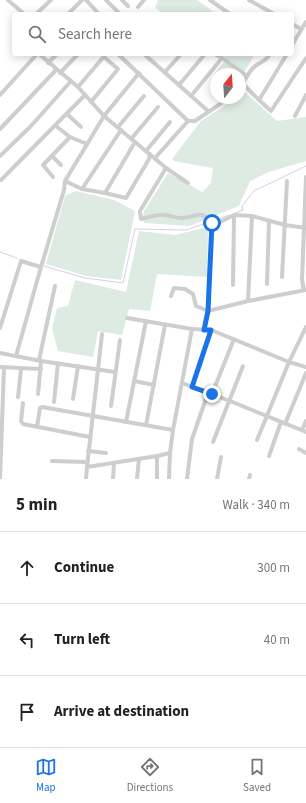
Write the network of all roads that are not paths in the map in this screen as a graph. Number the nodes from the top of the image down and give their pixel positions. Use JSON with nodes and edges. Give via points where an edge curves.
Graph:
{"nodes":[{"id":1,"x":8,"y":0,"type":"edge"},
{"id":2,"x":51,"y":0,"type":"edge"},
{"id":3,"x":82,"y":0,"type":"edge"},
{"id":4,"x":86,"y":0,"type":"edge"},
{"id":5,"x":106,"y":0,"type":"edge"},
{"id":6,"x":122,"y":0,"type":"edge"},
{"id":7,"x":144,"y":0,"type":"edge"},
{"id":8,"x":210,"y":0,"type":"edge"},
{"id":9,"x":249,"y":0,"type":"edge"},
{"id":10,"x":128,"y":6,"type":"dead end"},
{"id":11,"x":138,"y":7,"type":"dead end"},
{"id":12,"x":22,"y":12,"type":"edge"},
{"id":13,"x":38,"y":12,"type":"edge"},
{"id":14,"x":70,"y":12,"type":"edge"},
{"id":15,"x":95,"y":12,"type":"edge"},
{"id":16,"x":118,"y":12,"type":"edge"},
{"id":17,"x":227,"y":12,"type":"edge"},
{"id":18,"x":270,"y":12,"type":"edge"},
{"id":19,"x":306,"y":22,"type":"edge"},
{"id":20,"x":294,"y":25,"type":"edge"},
{"id":21,"x":301,"y":29,"type":"junction"},
{"id":22,"x":294,"y":41,"type":"edge"},
{"id":23,"x":36,"y":56,"type":"edge"},
{"id":24,"x":40,"y":56,"type":"edge"},
{"id":25,"x":55,"y":56,"type":"edge"},
{"id":26,"x":76,"y":56,"type":"edge"},
{"id":27,"x":104,"y":56,"type":"edge"},
{"id":28,"x":106,"y":56,"type":"edge"},
{"id":29,"x":120,"y":56,"type":"edge"},
{"id":30,"x":147,"y":56,"type":"edge"},
{"id":31,"x":179,"y":56,"type":"edge"},
{"id":32,"x":203,"y":56,"type":"edge"},
{"id":33,"x":218,"y":56,"type":"edge"},
{"id":34,"x":269,"y":56,"type":"edge"},
{"id":35,"x":286,"y":56,"type":"edge"},
{"id":36,"x":222,"y":58,"type":"junction"},
{"id":37,"x":306,"y":58,"type":"edge"},
{"id":38,"x":48,"y":63,"type":"junction"},
{"id":39,"x":214,"y":68,"type":"edge"},
{"id":40,"x":56,"y":70,"type":"junction"},
{"id":41,"x":165,"y":72,"type":"junction"},
{"id":42,"x":60,"y":73,"type":"junction"},
{"id":43,"x":139,"y":73,"type":"junction"},
{"id":44,"x":210,"y":73,"type":"edge"},
{"id":45,"x":247,"y":76,"type":"joint"},
{"id":46,"x":71,"y":81,"type":"junction"},
{"id":47,"x":180,"y":85,"type":"junction"},
{"id":48,"x":78,"y":87,"type":"junction"},
{"id":49,"x":246,"y":89,"type":"edge"},
{"id":50,"x":84,"y":95,"type":"junction"},
{"id":51,"x":306,"y":95,"type":"edge"},
{"id":52,"x":0,"y":96,"type":"edge"},
{"id":53,"x":144,"y":96,"type":"dead end"},
{"id":54,"x":191,"y":96,"type":"junction"},
{"id":55,"x":259,"y":100,"type":"junction"},
{"id":56,"x":91,"y":102,"type":"junction"},
{"id":57,"x":219,"y":104,"type":"edge"},
{"id":58,"x":158,"y":107,"type":"dead end"},
{"id":59,"x":208,"y":111,"type":"junction"},
{"id":60,"x":67,"y":114,"type":"junction"},
{"id":61,"x":104,"y":116,"type":"junction"},
{"id":62,"x":294,"y":116,"type":"dead end"},
{"id":63,"x":188,"y":121,"type":"junction"},
{"id":64,"x":170,"y":122,"type":"dead end"},
{"id":65,"x":56,"y":126,"type":"junction"},
{"id":66,"x":81,"y":127,"type":"dead end"},
{"id":67,"x":120,"y":128,"type":"junction"},
{"id":68,"x":0,"y":129,"type":"edge"},
{"id":69,"x":70,"y":137,"type":"junction"},
{"id":70,"x":133,"y":140,"type":"junction"},
{"id":71,"x":87,"y":144,"type":"junction"},
{"id":72,"x":146,"y":151,"type":"junction"},
{"id":73,"x":150,"y":154,"type":"junction"},
{"id":74,"x":0,"y":156,"type":"edge"},
{"id":75,"x":52,"y":156,"type":"junction"},
{"id":76,"x":155,"y":158,"type":"junction"},
{"id":77,"x":61,"y":165,"type":"dead end"},
{"id":78,"x":166,"y":168,"type":"junction"},
{"id":79,"x":53,"y":176,"type":"dead end"},
{"id":80,"x":306,"y":177,"type":"edge"},
{"id":81,"x":0,"y":180,"type":"edge"},
{"id":82,"x":64,"y":181,"type":"junction"},
{"id":83,"x":287,"y":181,"type":"dead end"},
{"id":84,"x":188,"y":182,"type":"dead end"},
{"id":85,"x":82,"y":189,"type":"junction"},
{"id":86,"x":105,"y":193,"type":"junction"},
{"id":87,"x":234,"y":215,"type":"junction"},
{"id":88,"x":252,"y":216,"type":"junction"},
{"id":89,"x":269,"y":221,"type":"junction"},
{"id":90,"x":212,"y":223,"type":"junction"},
{"id":91,"x":285,"y":225,"type":"junction"},
{"id":92,"x":305,"y":228,"type":"edge"},
{"id":93,"x":42,"y":267,"type":"junction"},
{"id":94,"x":282,"y":277,"type":"dead end"},
{"id":95,"x":267,"y":284,"type":"dead end"},
{"id":96,"x":233,"y":285,"type":"dead end"},
{"id":97,"x":55,"y":286,"type":"dead end"},
{"id":98,"x":305,"y":290,"type":"edge"},
{"id":99,"x":171,"y":296,"type":"dead end"},
{"id":100,"x":248,"y":301,"type":"junction"},
{"id":101,"x":208,"y":311,"type":"junction"},
{"id":102,"x":127,"y":318,"type":"dead end"},
{"id":103,"x":146,"y":321,"type":"junction"},
{"id":104,"x":165,"y":324,"type":"junction"},
{"id":105,"x":306,"y":327,"type":"edge"},
{"id":106,"x":0,"y":328,"type":"edge"},
{"id":107,"x":192,"y":329,"type":"junction"},
{"id":108,"x":204,"y":330,"type":"junction"},
{"id":109,"x":211,"y":330,"type":"junction"},
{"id":110,"x":102,"y":334,"type":"dead end"},
{"id":111,"x":120,"y":340,"type":"dead end"},
{"id":112,"x":234,"y":340,"type":"junction"},
{"id":113,"x":0,"y":353,"type":"edge"},
{"id":114,"x":16,"y":356,"type":"junction"},
{"id":115,"x":40,"y":360,"type":"junction"},
{"id":116,"x":289,"y":362,"type":"junction"},
{"id":117,"x":58,"y":363,"type":"junction"},
{"id":118,"x":78,"y":366,"type":"junction"},
{"id":119,"x":243,"y":366,"type":"dead end"},
{"id":120,"x":2,"y":367,"type":"edge"},
{"id":121,"x":306,"y":367,"type":"edge"},
{"id":122,"x":21,"y":369,"type":"junction"},
{"id":123,"x":41,"y":369,"type":"junction"},
{"id":124,"x":97,"y":369,"type":"junction"},
{"id":125,"x":115,"y":372,"type":"junction"},
{"id":126,"x":306,"y":373,"type":"edge"},
{"id":127,"x":134,"y":381,"type":"junction"},
{"id":128,"x":182,"y":383,"type":"junction"},
{"id":129,"x":154,"y":385,"type":"junction"},
{"id":130,"x":192,"y":387,"type":"junction"},
{"id":131,"x":210,"y":393,"type":"junction"},
{"id":132,"x":38,"y":394,"type":"dead end"},
{"id":133,"x":18,"y":397,"type":"dead end"},
{"id":134,"x":73,"y":399,"type":"dead end"},
{"id":135,"x":230,"y":401,"type":"junction"},
{"id":136,"x":54,"y":402,"type":"dead end"},
{"id":137,"x":22,"y":403,"type":"dead end"},
{"id":138,"x":112,"y":406,"type":"dead end"},
{"id":139,"x":92,"y":416,"type":"junction"},
{"id":140,"x":267,"y":417,"type":"junction"},
{"id":141,"x":306,"y":421,"type":"edge"},
{"id":142,"x":126,"y":422,"type":"junction"},
{"id":143,"x":283,"y":423,"type":"junction"},
{"id":144,"x":146,"y":425,"type":"junction"},
{"id":145,"x":37,"y":427,"type":"junction"},
{"id":146,"x":173,"y":430,"type":"junction"},
{"id":147,"x":304,"y":431,"type":"edge"},
{"id":148,"x":90,"y":436,"type":"junction"},
{"id":149,"x":257,"y":440,"type":"dead end"},
{"id":150,"x":213,"y":442,"type":"dead end"},
{"id":151,"x":299,"y":449,"type":"dead end"},
{"id":152,"x":88,"y":451,"type":"junction"},
{"id":153,"x":106,"y":453,"type":"dead end"},
{"id":154,"x":170,"y":453,"type":"junction"},
{"id":155,"x":306,"y":453,"type":"edge"},
{"id":156,"x":157,"y":456,"type":"junction"},
{"id":157,"x":269,"y":456,"type":"dead end"},
{"id":158,"x":221,"y":457,"type":"dead end"},
{"id":159,"x":138,"y":459,"type":"junction"},
{"id":160,"x":52,"y":461,"type":"dead end"},
{"id":161,"x":87,"y":462,"type":"junction"},
{"id":162,"x":114,"y":463,"type":"junction"},
{"id":163,"x":87,"y":467,"type":"junction"},
{"id":164,"x":0,"y":479,"type":"edge"},
{"id":165,"x":86,"y":479,"type":"edge"},
{"id":166,"x":113,"y":479,"type":"edge"},
{"id":167,"x":137,"y":479,"type":"edge"},
{"id":168,"x":156,"y":479,"type":"edge"},
{"id":169,"x":169,"y":479,"type":"edge"},
{"id":170,"x":187,"y":479,"type":"edge"},
{"id":171,"x":217,"y":479,"type":"edge"}],
"edges":[{"from":1,"to":12,"type":"street"},
{"from":2,"to":13,"type":"street"},
{"from":3,"to":14,"type":"street"},
{"from":4,"to":15,"type":"street"},
{"from":5,"to":16,"type":"street"},
{"from":6,"to":10,"type":"street"},
{"from":7,"to":11,"type":"street"},
{"from":8,"to":17,"type":"street"},
{"from":9,"to":18,"type":"street"},
{"from":19,"to":21,"type":"street"},
{"from":20,"to":21,"type":"street"},
{"from":21,"to":22,"type":"street"},
{"from":23,"to":52,"type":"street"},
{"from":24,"to":38,"type":"street"},
{"from":25,"to":38,"type":"street"},
{"from":26,"to":42,"type":"street"},
{"from":27,"to":48,"type":"street"},
{"from":28,"to":56,"type":"street","via":[[118,69]]},
{"from":29,"to":43,"type":"street"},
{"from":30,"to":41,"type":"street"},
{"from":31,"to":41,"type":"street"},
{"from":32,"to":47,"type":"street"},
{"from":33,"to":36,"type":"street"},
{"from":34,"to":45,"type":"street","via":[[266,61],[257,64]]},
{"from":35,"to":55,"type":"street"},
{"from":36,"to":39,"type":"street"},
{"from":36,"to":45,"type":"street"},
{"from":37,"to":55,"type":"street","via":[[271,111]]},
{"from":38,"to":40,"type":"street"},
{"from":40,"to":42,"type":"street"},
{"from":40,"to":68,"type":"street"},
{"from":41,"to":47,"type":"street"},
{"from":42,"to":46,"type":"street"},
{"from":43,"to":61,"type":"street"},
{"from":43,"to":63,"type":"street"},
{"from":44,"to":54,"type":"street"},
{"from":46,"to":48,"type":"street"},
{"from":46,"to":74,"type":"street"},
{"from":47,"to":54,"type":"street"},
{"from":48,"to":50,"type":"street"},
{"from":49,"to":55,"type":"street"},
{"from":50,"to":56,"type":"street"},
{"from":50,"to":60,"type":"street"},
{"from":51,"to":62,"type":"street"},
{"from":53,"to":67,"type":"street"},
{"from":54,"to":59,"type":"street"},
{"from":56,"to":61,"type":"street"},
{"from":57,"to":59,"type":"street"},
{"from":58,"to":70,"type":"street"},
{"from":59,"to":63,"type":"street","via":[[195,121]]},
{"from":60,"to":65,"type":"street"},
{"from":60,"to":66,"type":"street"},
{"from":61,"to":67,"type":"street"},
{"from":61,"to":71,"type":"street"},
{"from":63,"to":76,"type":"street"},
{"from":64,"to":72,"type":"street"},
{"from":65,"to":69,"type":"street"},
{"from":65,"to":81,"type":"street"},
{"from":67,"to":70,"type":"street"},
{"from":67,"to":85,"type":"street"},
{"from":69,"to":71,"type":"street"},
{"from":69,"to":75,"type":"street"},
{"from":70,"to":72,"type":"street"},
{"from":70,"to":86,"type":"street"},
{"from":71,"to":82,"type":"street"},
{"from":72,"to":73,"type":"street"},
{"from":73,"to":76,"type":"street"},
{"from":73,"to":86,"type":"street","via":[[126,198]]},
{"from":75,"to":77,"type":"street"},
{"from":75,"to":79,"type":"street","via":[[43,166]]},
{"from":76,"to":78,"type":"street"},
{"from":78,"to":84,"type":"street"},
{"from":78,"to":90,"type":"street","via":[[140,211],[141,219],[156,215],[182,218],[199,214]]},
{"from":80,"to":92,"type":"street"},
{"from":82,"to":85,"type":"street"},
{"from":82,"to":93,"type":"street","via":[[64,190]]},
{"from":83,"to":91,"type":"street"},
{"from":85,"to":86,"type":"street"},
{"from":87,"to":88,"type":"street"},
{"from":87,"to":90,"type":"street"},
{"from":87,"to":96,"type":"street"},
{"from":88,"to":89,"type":"street"},
{"from":88,"to":100,"type":"street"},
{"from":89,"to":91,"type":"street"},
{"from":89,"to":95,"type":"street"},
{"from":90,"to":101,"type":"street"},
{"from":91,"to":92,"type":"street"},
{"from":91,"to":94,"type":"street"},
{"from":92,"to":98,"type":"street","via":[[302,280]]},
{"from":93,"to":106,"type":"street","via":[[21,261]]},
{"from":93,"to":114,"type":"street"},
{"from":97,"to":115,"type":"street"},
{"from":98,"to":100,"type":"street"},
{"from":99,"to":101,"type":"street","via":[[174,288],[185,289],[193,294],[196,306]]},
{"from":100,"to":101,"type":"street"},
{"from":101,"to":108,"type":"street"},
{"from":102,"to":103,"type":"street"},
{"from":103,"to":104,"type":"street"},
{"from":103,"to":127,"type":"street"},
{"from":104,"to":107,"type":"street"},
{"from":104,"to":129,"type":"street"},
{"from":105,"to":116,"type":"street"},
{"from":107,"to":108,"type":"street"},
{"from":107,"to":128,"type":"street"},
{"from":108,"to":109,"type":"street"},
{"from":109,"to":112,"type":"street"},
{"from":109,"to":130,"type":"street"},
{"from":110,"to":124,"type":"street"},
{"from":111,"to":125,"type":"street"},
{"from":112,"to":116,"type":"street"},
{"from":112,"to":131,"type":"street"},
{"from":113,"to":114,"type":"street"},
{"from":114,"to":115,"type":"street"},
{"from":115,"to":117,"type":"street"},
{"from":115,"to":123,"type":"street"},
{"from":116,"to":121,"type":"street"},
{"from":116,"to":140,"type":"street"},
{"from":117,"to":118,"type":"street"},
{"from":117,"to":136,"type":"street"},
{"from":118,"to":124,"type":"street"},
{"from":118,"to":134,"type":"street"},
{"from":119,"to":135,"type":"street"},
{"from":120,"to":122,"type":"street"},
{"from":120,"to":164,"type":"street"},
{"from":122,"to":123,"type":"street"},
{"from":122,"to":133,"type":"street"},
{"from":123,"to":132,"type":"street"},
{"from":124,"to":125,"type":"street"},
{"from":124,"to":139,"type":"street"},
{"from":125,"to":138,"type":"street"},
{"from":126,"to":143,"type":"street"},
{"from":127,"to":129,"type":"street"},
{"from":127,"to":142,"type":"street"},
{"from":128,"to":130,"type":"street"},
{"from":128,"to":146,"type":"street"},
{"from":129,"to":144,"type":"street"},
{"from":130,"to":131,"type":"street"},
{"from":131,"to":135,"type":"street"},
{"from":131,"to":170,"type":"street","via":[[192,439]]},
{"from":135,"to":140,"type":"street"},
{"from":135,"to":150,"type":"street"},
{"from":137,"to":145,"type":"street","via":[[21,421],[23,424]]},
{"from":139,"to":142,"type":"street"},
{"from":139,"to":145,"type":"street","via":[[42,407]]},
{"from":139,"to":148,"type":"street"},
{"from":140,"to":143,"type":"street"},
{"from":140,"to":149,"type":"street"},
{"from":141,"to":147,"type":"street"},
{"from":142,"to":144,"type":"street"},
{"from":143,"to":147,"type":"street"},
{"from":143,"to":157,"type":"street"},
{"from":144,"to":146,"type":"street"},
{"from":145,"to":148,"type":"street"},
{"from":146,"to":154,"type":"street"},
{"from":148,"to":152,"type":"street"},
{"from":151,"to":155,"type":"street"},
{"from":152,"to":153,"type":"street"},
{"from":152,"to":161,"type":"street"},
{"from":154,"to":156,"type":"street"},
{"from":154,"to":169,"type":"street"},
{"from":156,"to":159,"type":"street"},
{"from":156,"to":168,"type":"street"},
{"from":158,"to":171,"type":"street"},
{"from":159,"to":162,"type":"street"},
{"from":159,"to":167,"type":"street"},
{"from":160,"to":161,"type":"street"},
{"from":161,"to":163,"type":"street"},
{"from":162,"to":163,"type":"street"},
{"from":162,"to":166,"type":"street"},
{"from":163,"to":165,"type":"street"}]}
